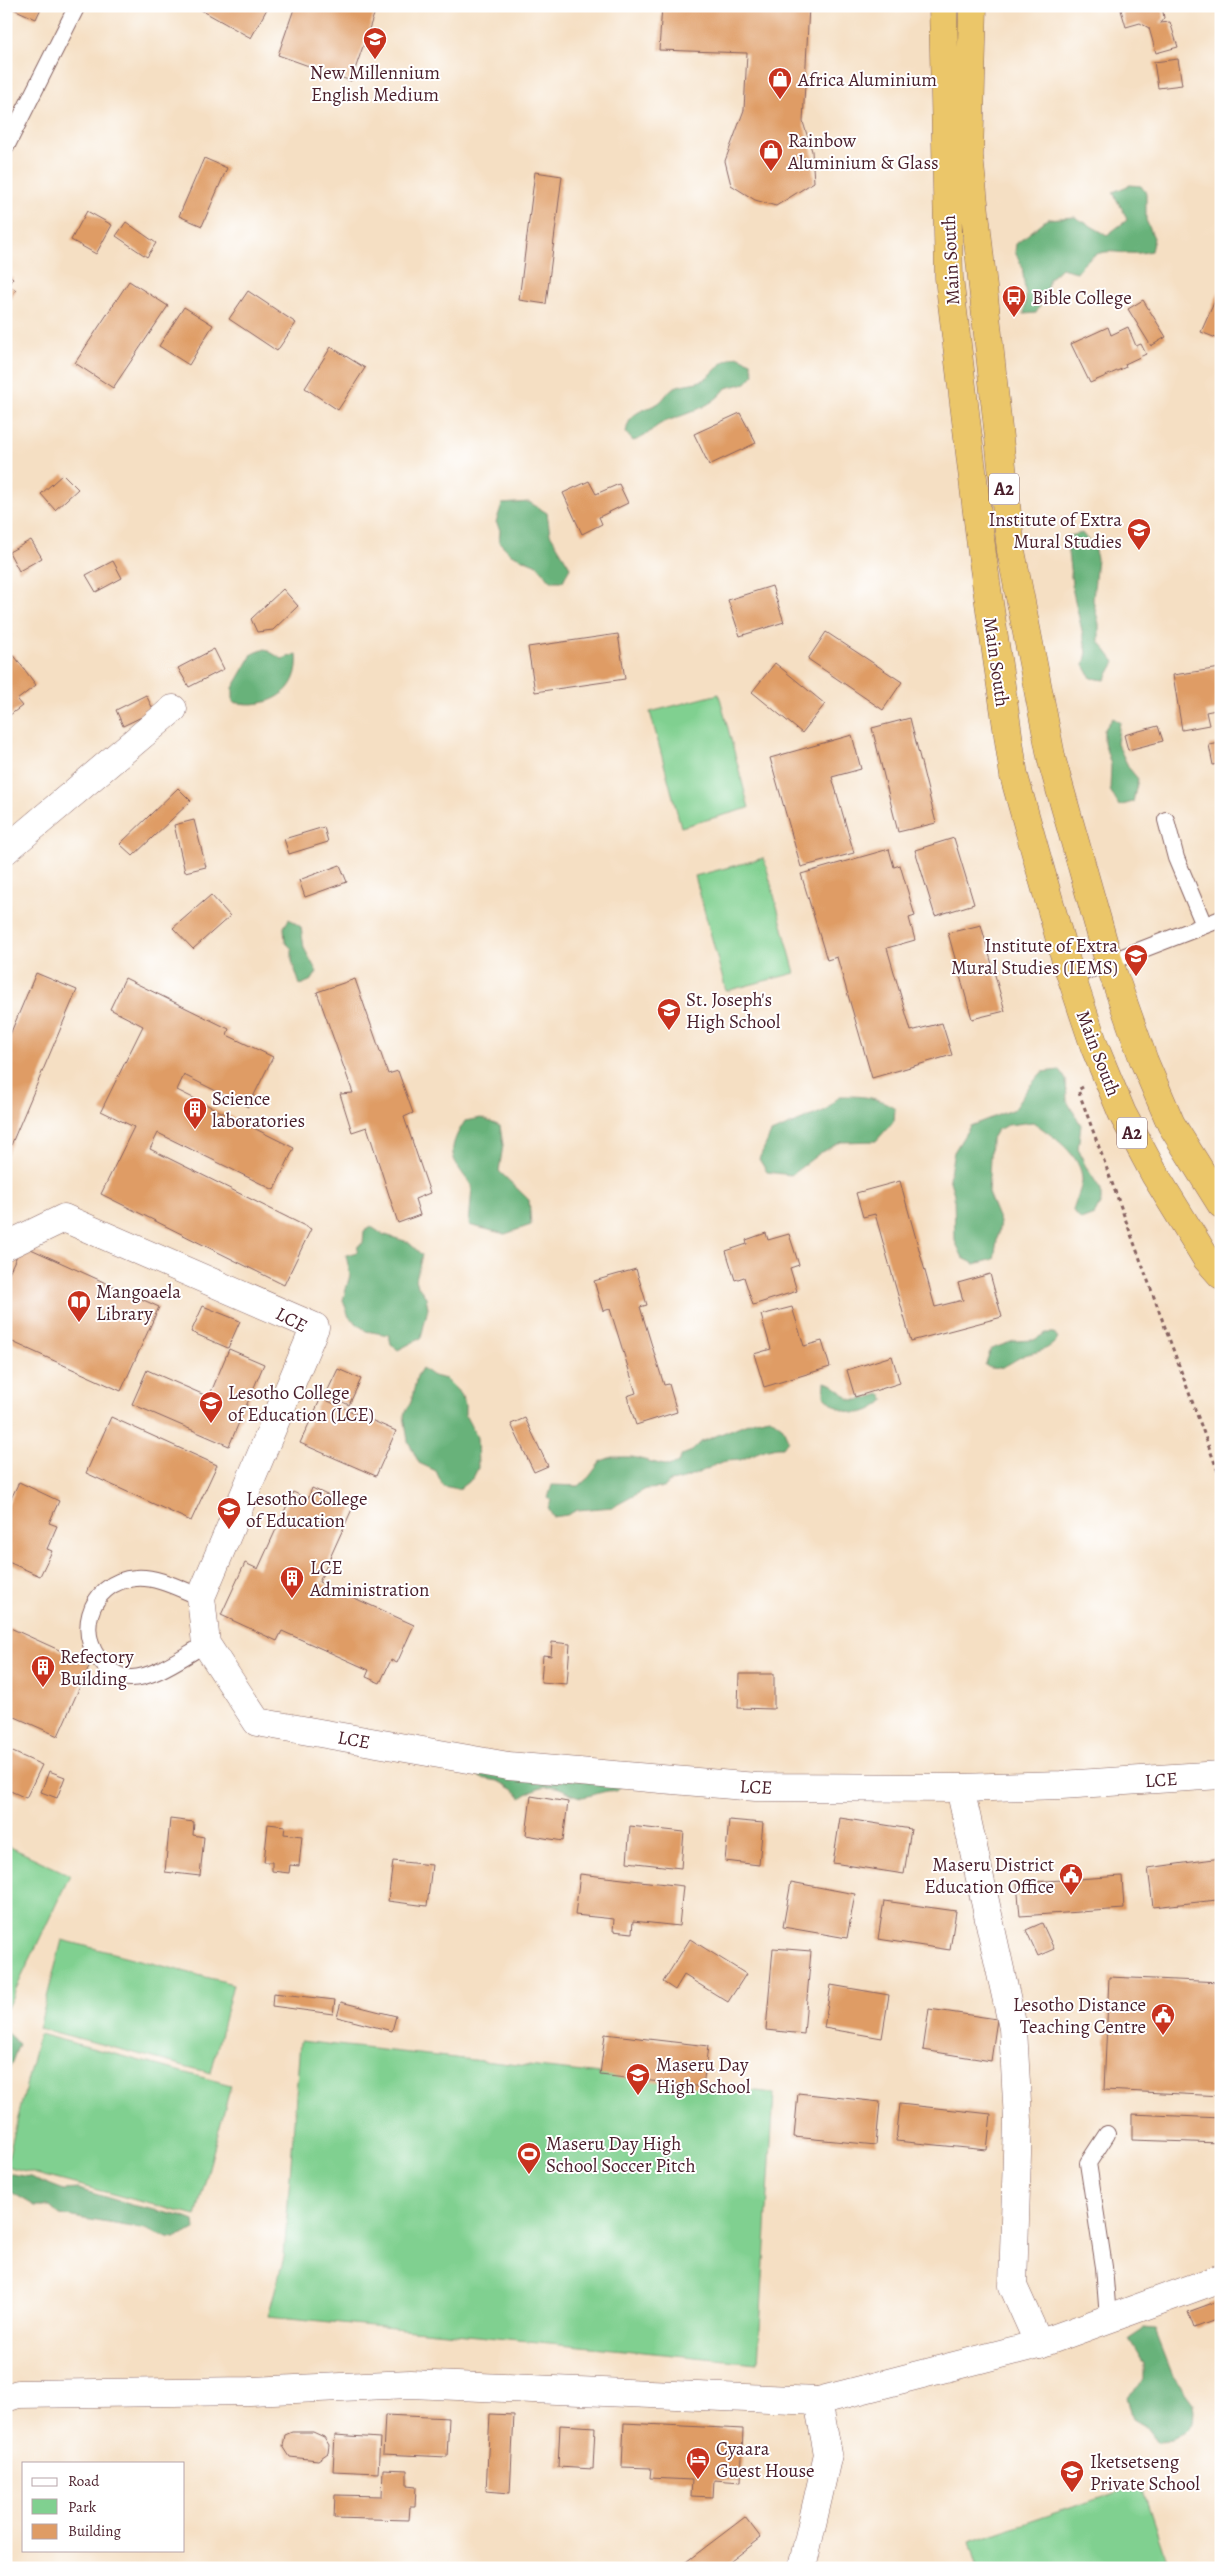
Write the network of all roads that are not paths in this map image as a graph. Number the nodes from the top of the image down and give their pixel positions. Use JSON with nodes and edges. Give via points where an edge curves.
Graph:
{"nodes":[{"id":1,"x":77,"y":6,"type":"edge"},
{"id":2,"x":943,"y":6,"type":"edge"},
{"id":3,"x":973,"y":6,"type":"edge"},
{"id":4,"x":6,"y":147,"type":"edge"},
{"id":5,"x":173,"y":709,"type":"dead end"},
{"id":6,"x":1166,"y":820,"type":"dead end"},
{"id":7,"x":6,"y":850,"type":"edge"},
{"id":8,"x":1221,"y":919,"type":"edge"},
{"id":9,"x":1204,"y":925,"type":"junction"},
{"id":10,"x":1109,"y":962,"type":"junction"},
{"id":11,"x":1071,"y":977,"type":"junction"},
{"id":12,"x":1221,"y":1204,"type":"edge"},
{"id":13,"x":6,"y":1246,"type":"edge"},
{"id":14,"x":1221,"y":1275,"type":"edge"},
{"id":15,"x":201,"y":1597,"type":"junction"},
{"id":16,"x":206,"y":1644,"type":"junction"},
{"id":17,"x":1221,"y":1775,"type":"edge"},
{"id":18,"x":960,"y":1788,"type":"junction"},
{"id":19,"x":1107,"y":2134,"type":"dead end"},
{"id":20,"x":1221,"y":2278,"type":"edge"},
{"id":21,"x":1108,"y":2318,"type":"junction"},
{"id":22,"x":1039,"y":2344,"type":"junction"},
{"id":23,"x":6,"y":2398,"type":"edge"},
{"id":24,"x":818,"y":2401,"type":"junction"},
{"id":25,"x":802,"y":2568,"type":"edge"}],
"edges":[{"from":1,"to":4,"type":"lane"},
{"from":2,"to":11,"type":"highway","name":"Main South","number":"A2","via":[[949,278],[982,554],[1014,776]]},
{"from":3,"to":10,"type":"highway","name":"Main South","number":"A2","via":[[969,156],[1011,551],[1052,760]]},
{"from":5,"to":7,"type":"street"},
{"from":6,"to":9,"type":"lane","via":[[1176,858]]},
{"from":8,"to":9,"type":"lane"},
{"from":9,"to":10,"type":"lane"},
{"from":10,"to":11,"type":"lane"},
{"from":10,"to":12,"type":"highway","name":"Main South","number":"A2","via":[[1144,1061],[1171,1124]]},
{"from":11,"to":14,"type":"highway","name":"Main South","number":"A2","via":[[1122,1113],[1155,1175],[1206,1258]]},
{"from":13,"to":15,"type":"street","name":"LCE","via":[[64,1218],[314,1327]]},
{"from":15,"to":16,"type":"street","name":"LCE"},
{"from":15,"to":16,"type":"lane","via":[[153,1580],[120,1581],[106,1588],[95,1601],[88,1616],[87,1632],[91,1648],[100,1662],[129,1678],[148,1675]]},
{"from":16,"to":18,"type":"street","name":"LCE","via":[[257,1722],[508,1766],[756,1787]]},
{"from":17,"to":18,"type":"street","name":"LCE","via":[[1061,1786]]},
{"from":18,"to":22,"type":"street","via":[[1013,2028],[1018,2121],[1013,2286]]},
{"from":19,"to":21,"type":"lane","via":[[1088,2163],[1104,2267]]},
{"from":20,"to":21,"type":"street"},
{"from":21,"to":22,"type":"street"},
{"from":22,"to":24,"type":"street"},
{"from":23,"to":24,"type":"street","via":[[18,2394],[250,2391],[410,2384]]},
{"from":24,"to":25,"type":"street","via":[[828,2454]]}]}
